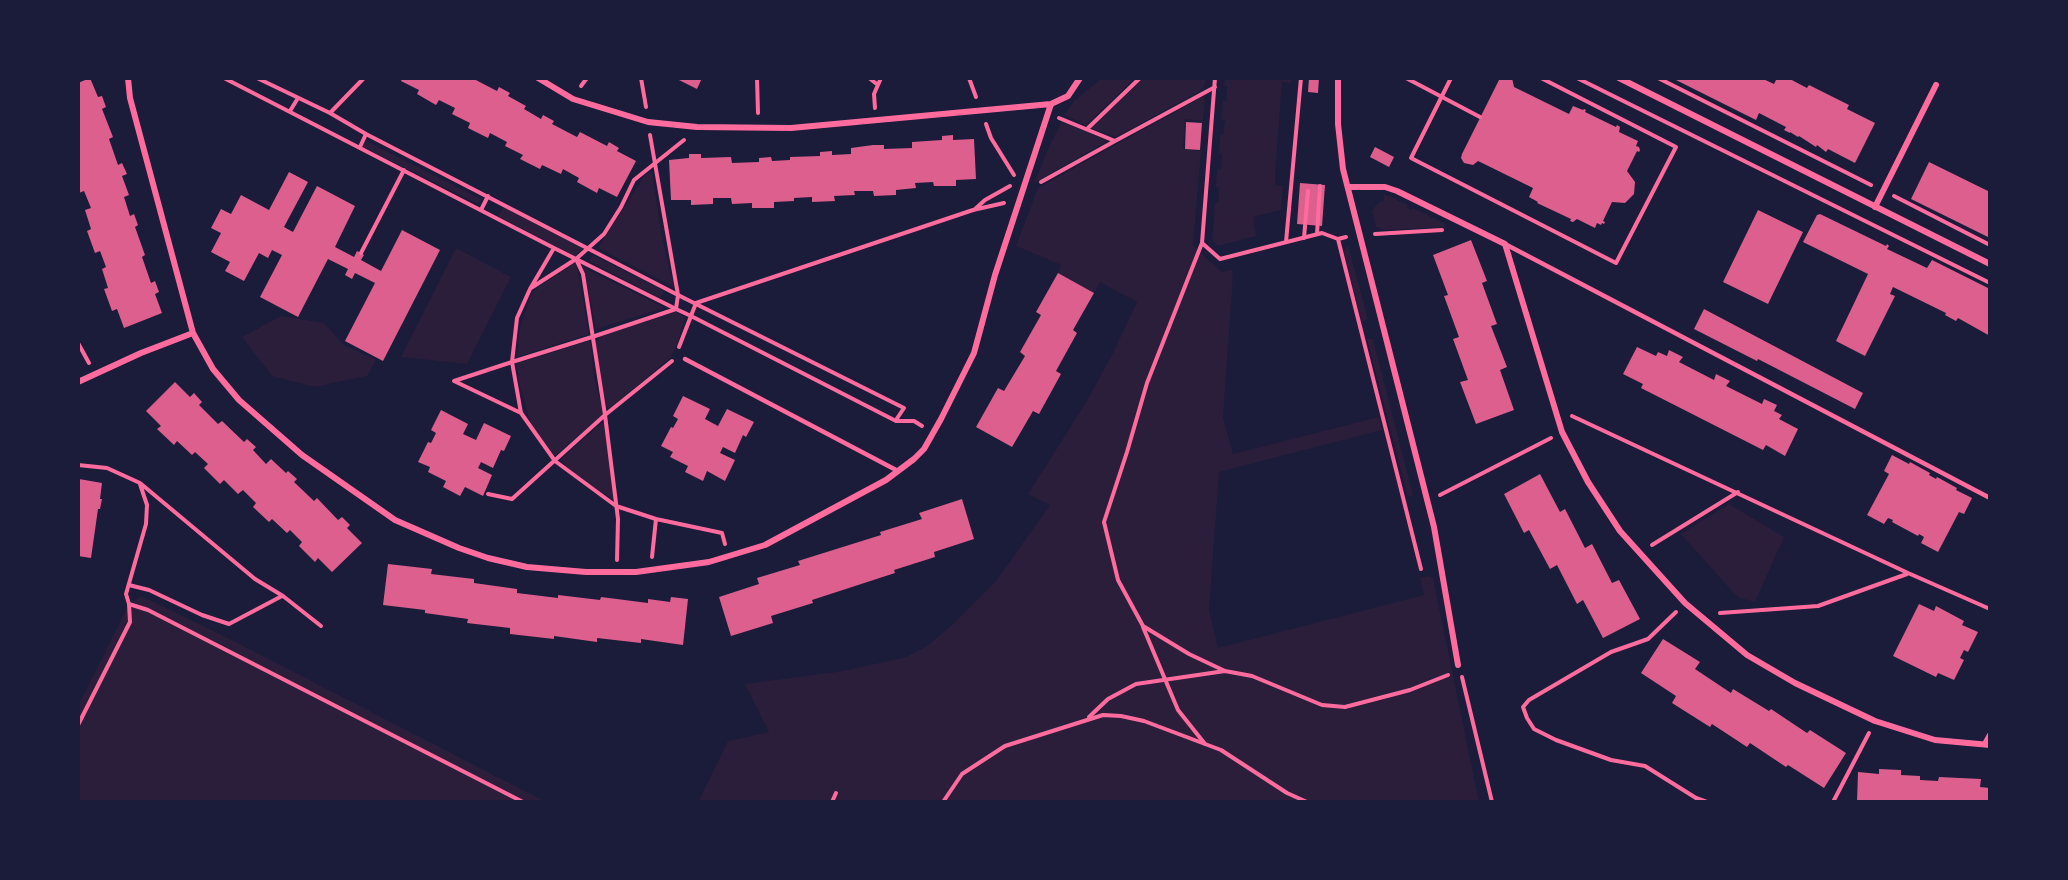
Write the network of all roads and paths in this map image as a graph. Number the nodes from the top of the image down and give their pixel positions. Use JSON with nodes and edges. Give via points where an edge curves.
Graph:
{"nodes":[{"id":1,"x":128,"y":78,"type":"edge"},
{"id":2,"x":224,"y":78,"type":"edge"},
{"id":3,"x":257,"y":78,"type":"edge"},
{"id":4,"x":364,"y":78,"type":"edge"},
{"id":5,"x":538,"y":78,"type":"edge"},
{"id":6,"x":641,"y":78,"type":"edge"},
{"id":7,"x":757,"y":78,"type":"edge"},
{"id":8,"x":869,"y":78,"type":"edge"},
{"id":9,"x":881,"y":78,"type":"edge"},
{"id":10,"x":969,"y":78,"type":"edge"},
{"id":11,"x":1080,"y":78,"type":"edge"},
{"id":12,"x":1140,"y":78,"type":"edge"},
{"id":13,"x":1215,"y":78,"type":"edge"},
{"id":14,"x":1301,"y":78,"type":"edge"},
{"id":15,"x":1338,"y":78,"type":"edge"},
{"id":16,"x":1406,"y":78,"type":"edge"},
{"id":17,"x":1451,"y":78,"type":"edge"},
{"id":18,"x":1541,"y":78,"type":"edge"},
{"id":19,"x":1577,"y":78,"type":"edge"},
{"id":20,"x":1619,"y":78,"type":"edge"},
{"id":21,"x":1658,"y":78,"type":"edge"},
{"id":22,"x":878,"y":85,"type":"junction"},
{"id":23,"x":1936,"y":85,"type":"dead end"},
{"id":24,"x":1215,"y":87,"type":"junction"},
{"id":25,"x":1442,"y":97,"type":"junction"},
{"id":26,"x":298,"y":98,"type":"junction"},
{"id":27,"x":1052,"y":104,"type":"junction"},
{"id":28,"x":290,"y":111,"type":"junction"},
{"id":29,"x":981,"y":111,"type":"junction"},
{"id":30,"x":330,"y":113,"type":"junction"},
{"id":31,"x":1047,"y":116,"type":"junction"},
{"id":32,"x":1480,"y":117,"type":"dead end"},
{"id":33,"x":876,"y":120,"type":"junction"},
{"id":34,"x":648,"y":122,"type":"junction"},
{"id":35,"x":698,"y":127,"type":"junction"},
{"id":36,"x":759,"y":127,"type":"junction"},
{"id":37,"x":1087,"y":129,"type":"junction"},
{"id":38,"x":366,"y":134,"type":"junction"},
{"id":39,"x":1115,"y":141,"type":"junction"},
{"id":40,"x":360,"y":147,"type":"junction"},
{"id":41,"x":654,"y":164,"type":"junction"},
{"id":42,"x":404,"y":170,"type":"junction"},
{"id":43,"x":1320,"y":186,"type":"dead end"},
{"id":44,"x":1348,"y":187,"type":"junction"},
{"id":45,"x":1883,"y":191,"type":"junction"},
{"id":46,"x":1308,"y":192,"type":"dead end"},
{"id":47,"x":488,"y":196,"type":"junction"},
{"id":48,"x":1020,"y":200,"type":"junction"},
{"id":49,"x":1875,"y":207,"type":"junction"},
{"id":50,"x":481,"y":210,"type":"junction"},
{"id":51,"x":973,"y":210,"type":"junction"},
{"id":52,"x":1317,"y":234,"type":"junction"},
{"id":53,"x":1305,"y":238,"type":"junction"},
{"id":54,"x":1286,"y":242,"type":"junction"},
{"id":55,"x":1202,"y":243,"type":"junction"},
{"id":56,"x":1504,"y":244,"type":"junction"},
{"id":57,"x":1990,"y":244,"type":"edge"},
{"id":58,"x":588,"y":247,"type":"junction"},
{"id":59,"x":554,"y":248,"type":"junction"},
{"id":60,"x":361,"y":253,"type":"dead end"},
{"id":61,"x":576,"y":258,"type":"junction"},
{"id":62,"x":1990,"y":264,"type":"edge"},
{"id":63,"x":1990,"y":283,"type":"edge"},
{"id":64,"x":530,"y":289,"type":"junction"},
{"id":65,"x":678,"y":295,"type":"junction"},
{"id":66,"x":696,"y":303,"type":"junction"},
{"id":67,"x":676,"y":309,"type":"junction"},
{"id":68,"x":691,"y":316,"type":"junction"},
{"id":69,"x":193,"y":333,"type":"junction"},
{"id":70,"x":592,"y":337,"type":"junction"},
{"id":71,"x":78,"y":343,"type":"edge"},
{"id":72,"x":679,"y":348,"type":"dead end"},
{"id":73,"x":675,"y":359,"type":"dead end"},
{"id":74,"x":685,"y":359,"type":"dead end"},
{"id":75,"x":512,"y":362,"type":"junction"},
{"id":76,"x":95,"y":374,"type":"junction"},
{"id":77,"x":78,"y":382,"type":"edge"},
{"id":78,"x":1555,"y":408,"type":"junction"},
{"id":79,"x":521,"y":414,"type":"junction"},
{"id":80,"x":605,"y":416,"type":"junction"},
{"id":81,"x":896,"y":421,"type":"junction"},
{"id":82,"x":932,"y":432,"type":"junction"},
{"id":83,"x":1562,"y":432,"type":"junction"},
{"id":84,"x":555,"y":461,"type":"junction"},
{"id":85,"x":78,"y":465,"type":"edge"},
{"id":86,"x":898,"y":471,"type":"junction"},
{"id":87,"x":140,"y":483,"type":"junction"},
{"id":88,"x":1738,"y":492,"type":"junction"},
{"id":89,"x":488,"y":494,"type":"dead end"},
{"id":90,"x":1990,"y":498,"type":"edge"},
{"id":91,"x":1427,"y":499,"type":"junction"},
{"id":92,"x":616,"y":506,"type":"junction"},
{"id":93,"x":656,"y":519,"type":"junction"},
{"id":94,"x":1639,"y":553,"type":"junction"},
{"id":95,"x":729,"y":556,"type":"junction"},
{"id":96,"x":1421,"y":569,"type":"dead end"},
{"id":97,"x":652,"y":570,"type":"junction"},
{"id":98,"x":617,"y":572,"type":"junction"},
{"id":99,"x":1908,"y":573,"type":"junction"},
{"id":100,"x":129,"y":585,"type":"junction"},
{"id":101,"x":283,"y":596,"type":"junction"},
{"id":102,"x":1685,"y":603,"type":"junction"},
{"id":103,"x":129,"y":604,"type":"junction"},
{"id":104,"x":1990,"y":609,"type":"edge"},
{"id":105,"x":1698,"y":614,"type":"junction"},
{"id":106,"x":321,"y":626,"type":"dead end"},
{"id":107,"x":1143,"y":626,"type":"junction"},
{"id":108,"x":1459,"y":668,"type":"junction"},
{"id":109,"x":1225,"y":671,"type":"junction"},
{"id":110,"x":1167,"y":680,"type":"junction"},
{"id":111,"x":1089,"y":717,"type":"junction"},
{"id":112,"x":1875,"y":722,"type":"junction"},
{"id":113,"x":78,"y":725,"type":"edge"},
{"id":114,"x":1990,"y":735,"type":"edge"},
{"id":115,"x":1205,"y":744,"type":"junction"},
{"id":116,"x":1988,"y":745,"type":"edge"},
{"id":117,"x":836,"y":793,"type":"dead end"},
{"id":118,"x":519,"y":801,"type":"edge"},
{"id":119,"x":945,"y":801,"type":"edge"},
{"id":120,"x":832,"y":802,"type":"edge"},
{"id":121,"x":1307,"y":802,"type":"edge"},
{"id":122,"x":1492,"y":802,"type":"edge"},
{"id":123,"x":1707,"y":802,"type":"edge"},
{"id":124,"x":1833,"y":802,"type":"edge"}],
"edges":[{"from":1,"to":69,"type":"street","via":[[130,98]]},
{"from":2,"to":28,"type":"path"},
{"from":3,"to":26,"type":"path"},
{"from":4,"to":30,"type":"path"},
{"from":5,"to":34,"type":"street","via":[[573,99]]},
{"from":6,"to":34,"type":"path"},
{"from":7,"to":36,"type":"path"},
{"from":8,"to":22,"type":"path"},
{"from":9,"to":22,"type":"path"},
{"from":10,"to":29,"type":"path"},
{"from":11,"to":27,"type":"street","via":[[1068,96]]},
{"from":12,"to":37,"type":"path"},
{"from":13,"to":24,"type":"path"},
{"from":14,"to":54,"type":"path"},
{"from":15,"to":44,"type":"street","via":[[1339,140]]},
{"from":16,"to":25,"type":"path"},
{"from":17,"to":25,"type":"path"},
{"from":18,"to":25,"type":"path","via":[[1676,147],[1616,263],[1411,158]]},
{"from":19,"to":63,"type":"path"},
{"from":20,"to":49,"type":"street"},
{"from":21,"to":45,"type":"path"},
{"from":22,"to":33,"type":"path","via":[[874,94]]},
{"from":23,"to":45,"type":"street"},
{"from":24,"to":39,"type":"path"},
{"from":24,"to":55,"type":"path"},
{"from":25,"to":32,"type":"path"},
{"from":26,"to":28,"type":"path"},
{"from":26,"to":30,"type":"path"},
{"from":27,"to":29,"type":"street"},
{"from":27,"to":31,"type":"street"},
{"from":28,"to":40,"type":"path"},
{"from":29,"to":33,"type":"street"},
{"from":29,"to":51,"type":"path","via":[[1018,181]]},
{"from":30,"to":38,"type":"path"},
{"from":31,"to":37,"type":"path","via":[[1063,118]]},
{"from":31,"to":48,"type":"street"},
{"from":33,"to":36,"type":"street"},
{"from":34,"to":35,"type":"street"},
{"from":34,"to":41,"type":"path"},
{"from":35,"to":36,"type":"street"},
{"from":35,"to":41,"type":"path"},
{"from":37,"to":39,"type":"path"},
{"from":38,"to":40,"type":"path"},
{"from":38,"to":47,"type":"path"},
{"from":39,"to":48,"type":"path","via":[[1037,184]]},
{"from":40,"to":42,"type":"path"},
{"from":41,"to":58,"type":"path","via":[[634,180],[604,234]]},
{"from":41,"to":65,"type":"path"},
{"from":42,"to":50,"type":"path"},
{"from":42,"to":60,"type":"path"},
{"from":43,"to":52,"type":"path"},
{"from":44,"to":56,"type":"street","via":[[1391,189]]},
{"from":44,"to":91,"type":"street"},
{"from":45,"to":49,"type":"street"},
{"from":45,"to":57,"type":"path"},
{"from":46,"to":53,"type":"path"},
{"from":47,"to":50,"type":"path"},
{"from":47,"to":58,"type":"path"},
{"from":48,"to":51,"type":"path"},
{"from":48,"to":82,"type":"street","via":[[974,353]]},
{"from":49,"to":62,"type":"street"},
{"from":50,"to":59,"type":"path"},
{"from":51,"to":66,"type":"path"},
{"from":52,"to":53,"type":"path"},
{"from":52,"to":96,"type":"path","via":[[1338,239]]},
{"from":53,"to":54,"type":"path"},
{"from":54,"to":55,"type":"path","via":[[1220,259]]},
{"from":55,"to":107,"type":"path","via":[[1147,383],[1104,522],[1118,580]]},
{"from":56,"to":78,"type":"street"},
{"from":56,"to":90,"type":"lane"},
{"from":58,"to":61,"type":"path"},
{"from":58,"to":65,"type":"path"},
{"from":59,"to":61,"type":"path"},
{"from":59,"to":64,"type":"path"},
{"from":61,"to":64,"type":"path"},
{"from":61,"to":67,"type":"path"},
{"from":61,"to":70,"type":"path","via":[[583,274]]},
{"from":64,"to":75,"type":"path","via":[[517,318]]},
{"from":65,"to":66,"type":"path"},
{"from":65,"to":67,"type":"path"},
{"from":66,"to":68,"type":"path"},
{"from":66,"to":81,"type":"path","via":[[904,408]]},
{"from":67,"to":68,"type":"path"},
{"from":67,"to":70,"type":"path"},
{"from":68,"to":72,"type":"path"},
{"from":68,"to":81,"type":"path"},
{"from":69,"to":76,"type":"street"},
{"from":69,"to":98,"type":"street","via":[[213,369],[239,400],[302,455],[395,520],[488,558],[527,567]]},
{"from":70,"to":75,"type":"path"},
{"from":70,"to":80,"type":"path"},
{"from":71,"to":76,"type":"path"},
{"from":73,"to":80,"type":"path"},
{"from":74,"to":86,"type":"lane"},
{"from":75,"to":79,"type":"path"},
{"from":75,"to":79,"type":"path","via":[[454,381]]},
{"from":76,"to":77,"type":"street"},
{"from":78,"to":83,"type":"street"},
{"from":78,"to":88,"type":"path"},
{"from":79,"to":84,"type":"path"},
{"from":80,"to":84,"type":"path"},
{"from":80,"to":92,"type":"path"},
{"from":81,"to":82,"type":"path","via":[[914,421]]},
{"from":82,"to":86,"type":"street","via":[[924,449]]},
{"from":83,"to":91,"type":"path"},
{"from":83,"to":94,"type":"street","via":[[1588,482]]},
{"from":84,"to":89,"type":"path","via":[[512,500]]},
{"from":84,"to":92,"type":"path"},
{"from":85,"to":87,"type":"path","via":[[107,468]]},
{"from":86,"to":95,"type":"street","via":[[765,545]]},
{"from":87,"to":100,"type":"path","via":[[147,505],[146,524]]},
{"from":87,"to":101,"type":"path","via":[[255,579]]},
{"from":88,"to":94,"type":"path"},
{"from":88,"to":99,"type":"path"},
{"from":91,"to":108,"type":"street"},
{"from":92,"to":93,"type":"path"},
{"from":92,"to":98,"type":"path"},
{"from":93,"to":95,"type":"path","via":[[722,533]]},
{"from":93,"to":97,"type":"path"},
{"from":94,"to":102,"type":"street"},
{"from":95,"to":97,"type":"street"},
{"from":97,"to":98,"type":"street"},
{"from":99,"to":104,"type":"path"},
{"from":99,"to":105,"type":"path","via":[[1818,606]]},
{"from":100,"to":101,"type":"path","via":[[229,624]]},
{"from":100,"to":103,"type":"path"},
{"from":101,"to":106,"type":"path"},
{"from":102,"to":105,"type":"street"},
{"from":102,"to":123,"type":"path","via":[[1648,639],[1611,652],[1523,707],[1534,729],[1611,760],[1645,766]]},
{"from":103,"to":113,"type":"path","via":[[130,622]]},
{"from":103,"to":118,"type":"path","via":[[148,610]]},
{"from":105,"to":112,"type":"street","via":[[1747,655]]},
{"from":107,"to":109,"type":"path"},
{"from":107,"to":110,"type":"path"},
{"from":108,"to":109,"type":"path","via":[[1410,690],[1345,707],[1322,705],[1251,676]]},
{"from":108,"to":122,"type":"path"},
{"from":109,"to":110,"type":"path"},
{"from":110,"to":111,"type":"path","via":[[1136,684],[1108,699]]},
{"from":110,"to":115,"type":"path","via":[[1178,710]]},
{"from":111,"to":115,"type":"path","via":[[1121,716],[1144,721]]},
{"from":111,"to":119,"type":"path","via":[[1005,746],[962,774]]},
{"from":112,"to":116,"type":"street","via":[[1935,740]]},
{"from":112,"to":124,"type":"path"},
{"from":114,"to":116,"type":"street"},
{"from":115,"to":121,"type":"path"},
{"from":117,"to":120,"type":"path"}]}
